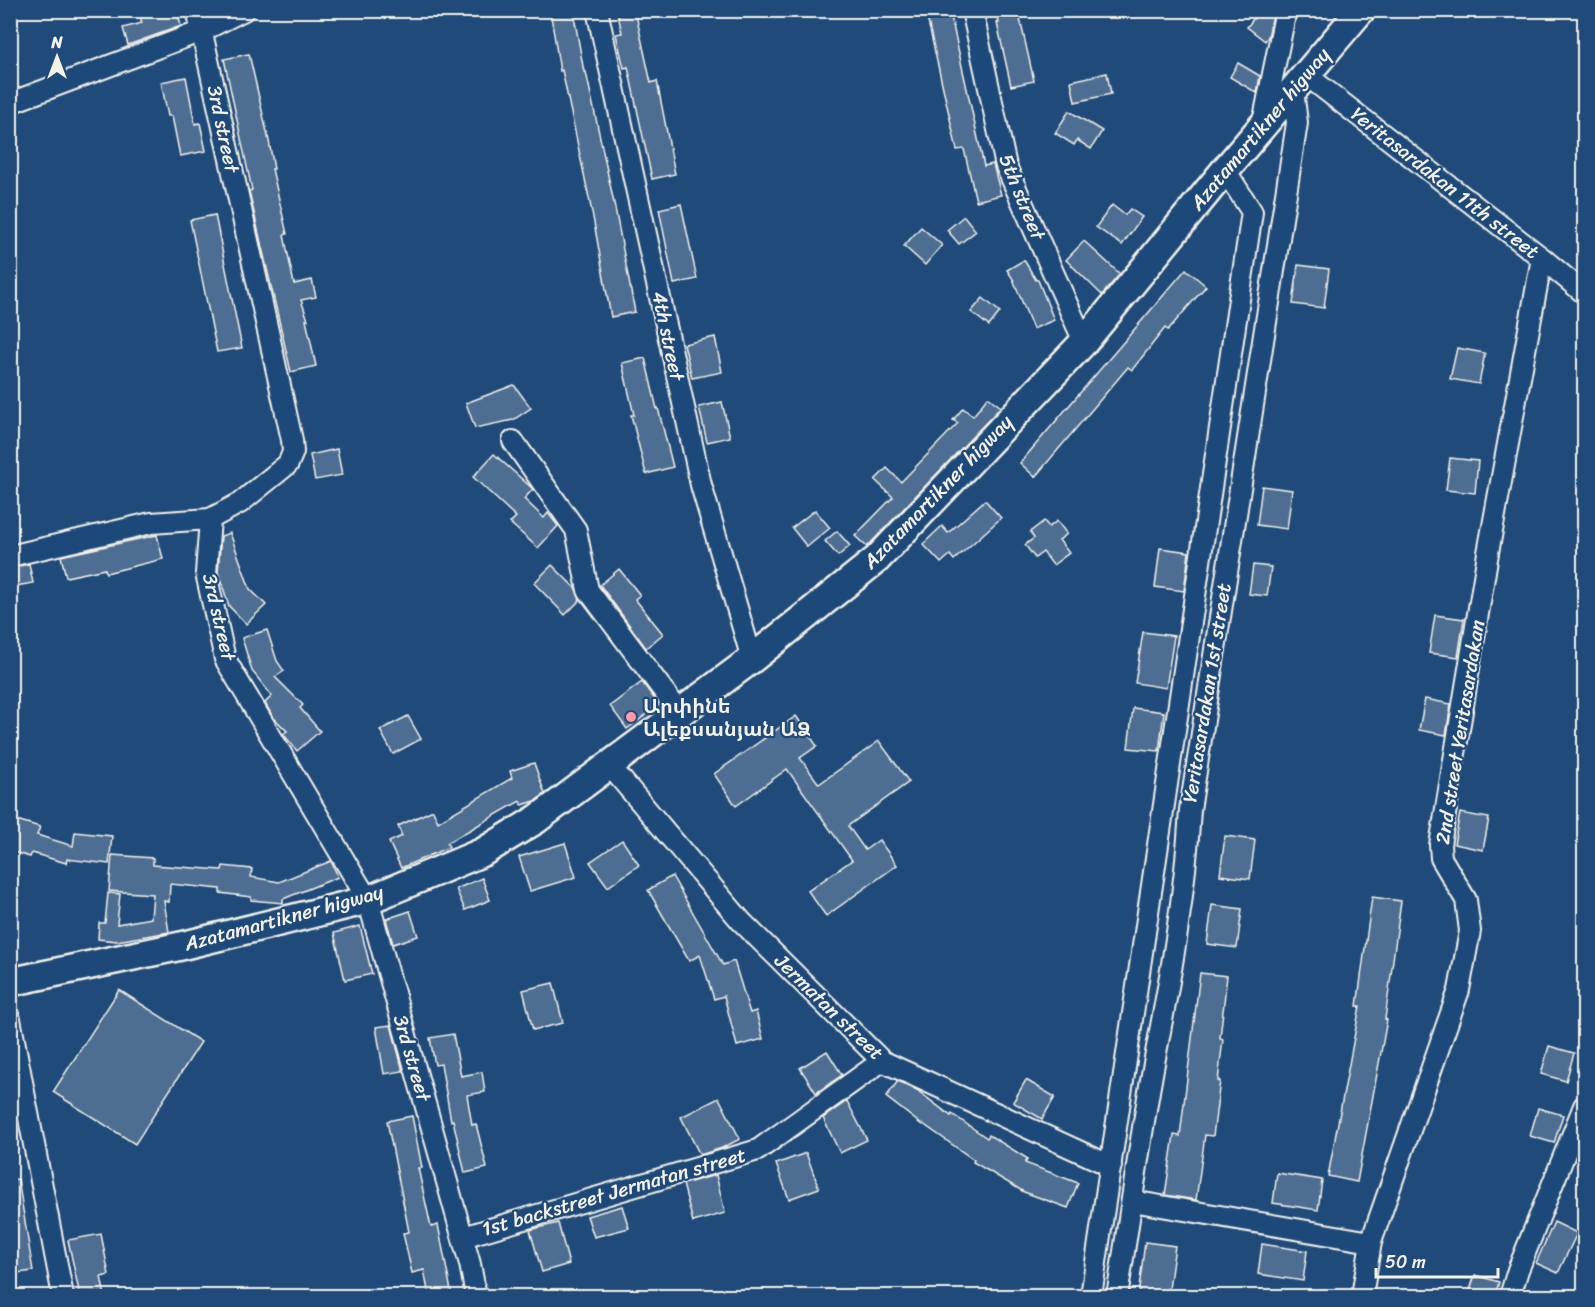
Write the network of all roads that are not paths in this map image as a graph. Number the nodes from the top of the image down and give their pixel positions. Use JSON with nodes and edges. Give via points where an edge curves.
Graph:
{"nodes":[{"id":1,"x":197,"y":10,"type":"edge"},
{"id":2,"x":244,"y":10,"type":"edge"},
{"id":3,"x":597,"y":10,"type":"edge"},
{"id":4,"x":972,"y":10,"type":"edge"},
{"id":5,"x":1286,"y":10,"type":"edge"},
{"id":6,"x":1361,"y":10,"type":"edge"},
{"id":7,"x":202,"y":31,"type":"junction"},
{"id":8,"x":1299,"y":82,"type":"junction"},
{"id":9,"x":10,"y":104,"type":"edge"},
{"id":10,"x":1263,"y":127,"type":"junction"},
{"id":11,"x":1225,"y":170,"type":"junction"},
{"id":12,"x":1542,"y":258,"type":"junction"},
{"id":13,"x":1584,"y":294,"type":"edge"},
{"id":14,"x":1084,"y":342,"type":"junction"},
{"id":15,"x":513,"y":441,"type":"dead end"},
{"id":16,"x":210,"y":519,"type":"junction"},
{"id":17,"x":10,"y":556,"type":"edge"},
{"id":18,"x":752,"y":659,"type":"junction"},
{"id":19,"x":680,"y":713,"type":"junction"},
{"id":20,"x":610,"y":766,"type":"junction"},
{"id":21,"x":368,"y":900,"type":"junction"},
{"id":22,"x":10,"y":982,"type":"edge"},
{"id":23,"x":10,"y":1018,"type":"edge"},
{"id":24,"x":882,"y":1060,"type":"junction"},
{"id":25,"x":1584,"y":1106,"type":"edge"},
{"id":26,"x":1111,"y":1167,"type":"junction"},
{"id":27,"x":1132,"y":1201,"type":"junction"},
{"id":28,"x":463,"y":1237,"type":"junction"},
{"id":29,"x":1371,"y":1242,"type":"junction"},
{"id":30,"x":63,"y":1296,"type":"edge"},
{"id":31,"x":476,"y":1296,"type":"edge"},
{"id":32,"x":1091,"y":1296,"type":"edge"},
{"id":33,"x":1117,"y":1296,"type":"edge"},
{"id":34,"x":1362,"y":1296,"type":"edge"},
{"id":35,"x":1510,"y":1296,"type":"edge"}],
"edges":[{"from":1,"to":7,"type":"street","name":"3rd street"},
{"from":2,"to":7,"type":"street"},
{"from":3,"to":18,"type":"street","name":"4th street","via":[[700,485]]},
{"from":4,"to":14,"type":"street","name":"5th street","via":[[1006,166]]},
{"from":5,"to":10,"type":"street"},
{"from":6,"to":8,"type":"main road","name":"Azatamartikner higway"},
{"from":7,"to":9,"type":"street"},
{"from":7,"to":16,"type":"street","name":"3rd street","via":[[293,452],[288,464],[240,503]]},
{"from":8,"to":10,"type":"main road","name":"Azatamartikner higway"},
{"from":8,"to":12,"type":"street","name":"Yeritasardakan 11th street"},
{"from":8,"to":27,"type":"street","name":"Yeritasardakan 1st street","via":[[1297,123],[1191,798],[1187,867],[1170,984]]},
{"from":10,"to":11,"type":"main road","name":"Azatamartikner higway"},
{"from":11,"to":14,"type":"main road","name":"Azatamartikner higway"},
{"from":11,"to":26,"type":"street","via":[[1252,212]]},
{"from":12,"to":13,"type":"street","name":"Yeritasardakan 11th street"},
{"from":12,"to":29,"type":"street","name":"2nd street Yeritasardakan","via":[[1440,845],[1441,858],[1466,900],[1470,931],[1459,990]]},
{"from":14,"to":18,"type":"main road","name":"Azatamartikner higway","via":[[877,559]]},
{"from":15,"to":19,"type":"street","via":[[576,530],[588,590]]},
{"from":16,"to":17,"type":"street","via":[[151,524]]},
{"from":16,"to":21,"type":"street","name":"3rd street","via":[[206,573],[225,659]]},
{"from":18,"to":19,"type":"main road","name":"Azatamartikner higway"},
{"from":19,"to":20,"type":"main road","name":"Azatamartikner higway"},
{"from":20,"to":21,"type":"main road","name":"Azatamartikner higway","via":[[483,852]]},
{"from":20,"to":24,"type":"street","name":"Jermatan street","via":[[741,921]]},
{"from":21,"to":22,"type":"main road","name":"Azatamartikner higway","via":[[181,946]]},
{"from":21,"to":28,"type":"street","name":"3rd street"},
{"from":23,"to":30,"type":"street"},
{"from":24,"to":26,"type":"street","name":"Jermatan street"},
{"from":24,"to":28,"type":"street","name":"1st backstreet Jermatan street","via":[[758,1150]]},
{"from":25,"to":35,"type":"street"},
{"from":26,"to":32,"type":"street"},
{"from":27,"to":29,"type":"street"},
{"from":27,"to":33,"type":"street","name":"Yeritasardakan 1st street"},
{"from":28,"to":31,"type":"street","name":"3rd street"},
{"from":29,"to":34,"type":"street","name":"2nd street Yeritasardakan"}]}
